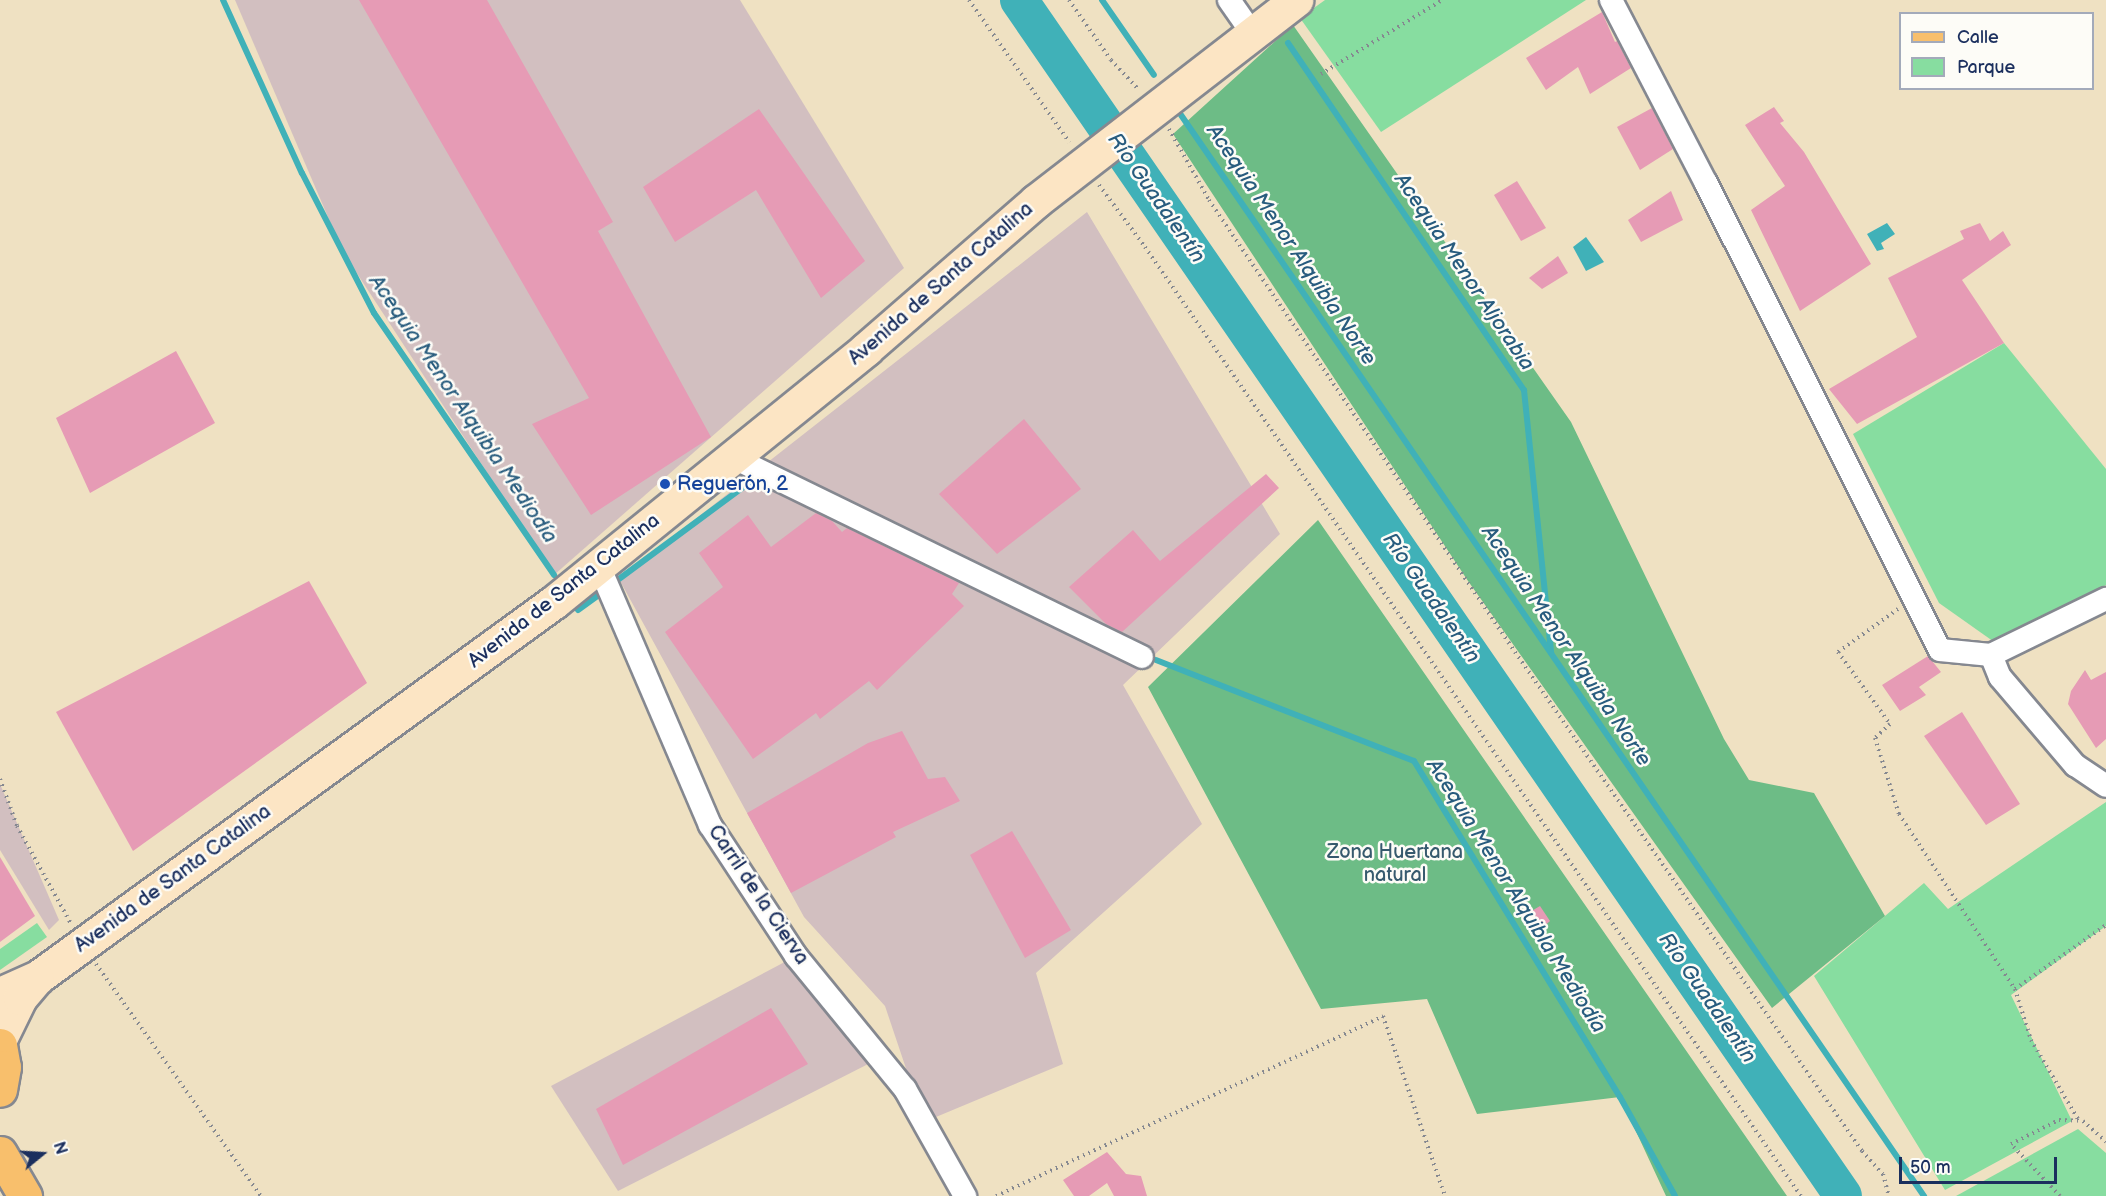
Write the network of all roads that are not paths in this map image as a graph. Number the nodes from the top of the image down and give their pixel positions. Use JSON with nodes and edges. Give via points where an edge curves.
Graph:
{"nodes":[{"id":1,"x":1229,"y":0,"type":"edge"},
{"id":2,"x":1296,"y":0,"type":"edge"},
{"id":3,"x":1611,"y":0,"type":"edge"},
{"id":4,"x":1252,"y":33,"type":"junction"},
{"id":5,"x":732,"y":457,"type":"junction"},
{"id":6,"x":599,"y":566,"type":"junction"},
{"id":7,"x":2106,"y":599,"type":"edge"},
{"id":8,"x":1991,"y":655,"type":"junction"},
{"id":9,"x":1142,"y":657,"type":"dead end"},
{"id":10,"x":2106,"y":786,"type":"edge"},
{"id":11,"x":38,"y":977,"type":"junction"},
{"id":12,"x":0,"y":994,"type":"edge"},
{"id":13,"x":0,"y":1039,"type":"edge"},
{"id":14,"x":0,"y":1045,"type":"edge"},
{"id":15,"x":0,"y":1090,"type":"edge"},
{"id":16,"x":0,"y":1153,"type":"edge"},
{"id":17,"x":25,"y":1196,"type":"edge"},
{"id":18,"x":965,"y":1196,"type":"edge"}],
"edges":[{"from":1,"to":4,"type":"street"},
{"from":2,"to":4,"type":"main road","name":"Avenida de Santa Catalina"},
{"from":3,"to":8,"type":"street","via":[[1940,650]]},
{"from":4,"to":5,"type":"main road","name":"Avenida de Santa Catalina","via":[[1009,224],[866,349]]},
{"from":5,"to":6,"type":"main road","name":"Avenida de Santa Catalina"},
{"from":5,"to":9,"type":"street"},
{"from":6,"to":11,"type":"main road","name":"Avenida de Santa Catalina","via":[[498,645]]},
{"from":6,"to":18,"type":"street","name":"Carril de la Cierva","via":[[711,825],[796,956],[905,1089]]},
{"from":7,"to":8,"type":"street"},
{"from":8,"to":10,"type":"street","via":[[2000,677],[2075,765]]},
{"from":11,"to":12,"type":"main road","name":"Avenida de Santa Catalina"},
{"from":11,"to":13,"type":"main road","name":"Avenida de Santa Catalina","via":[[20,998]]},
{"from":14,"to":15,"type":"main road","via":[[4,1067]]},
{"from":16,"to":17,"type":"main road"}]}
